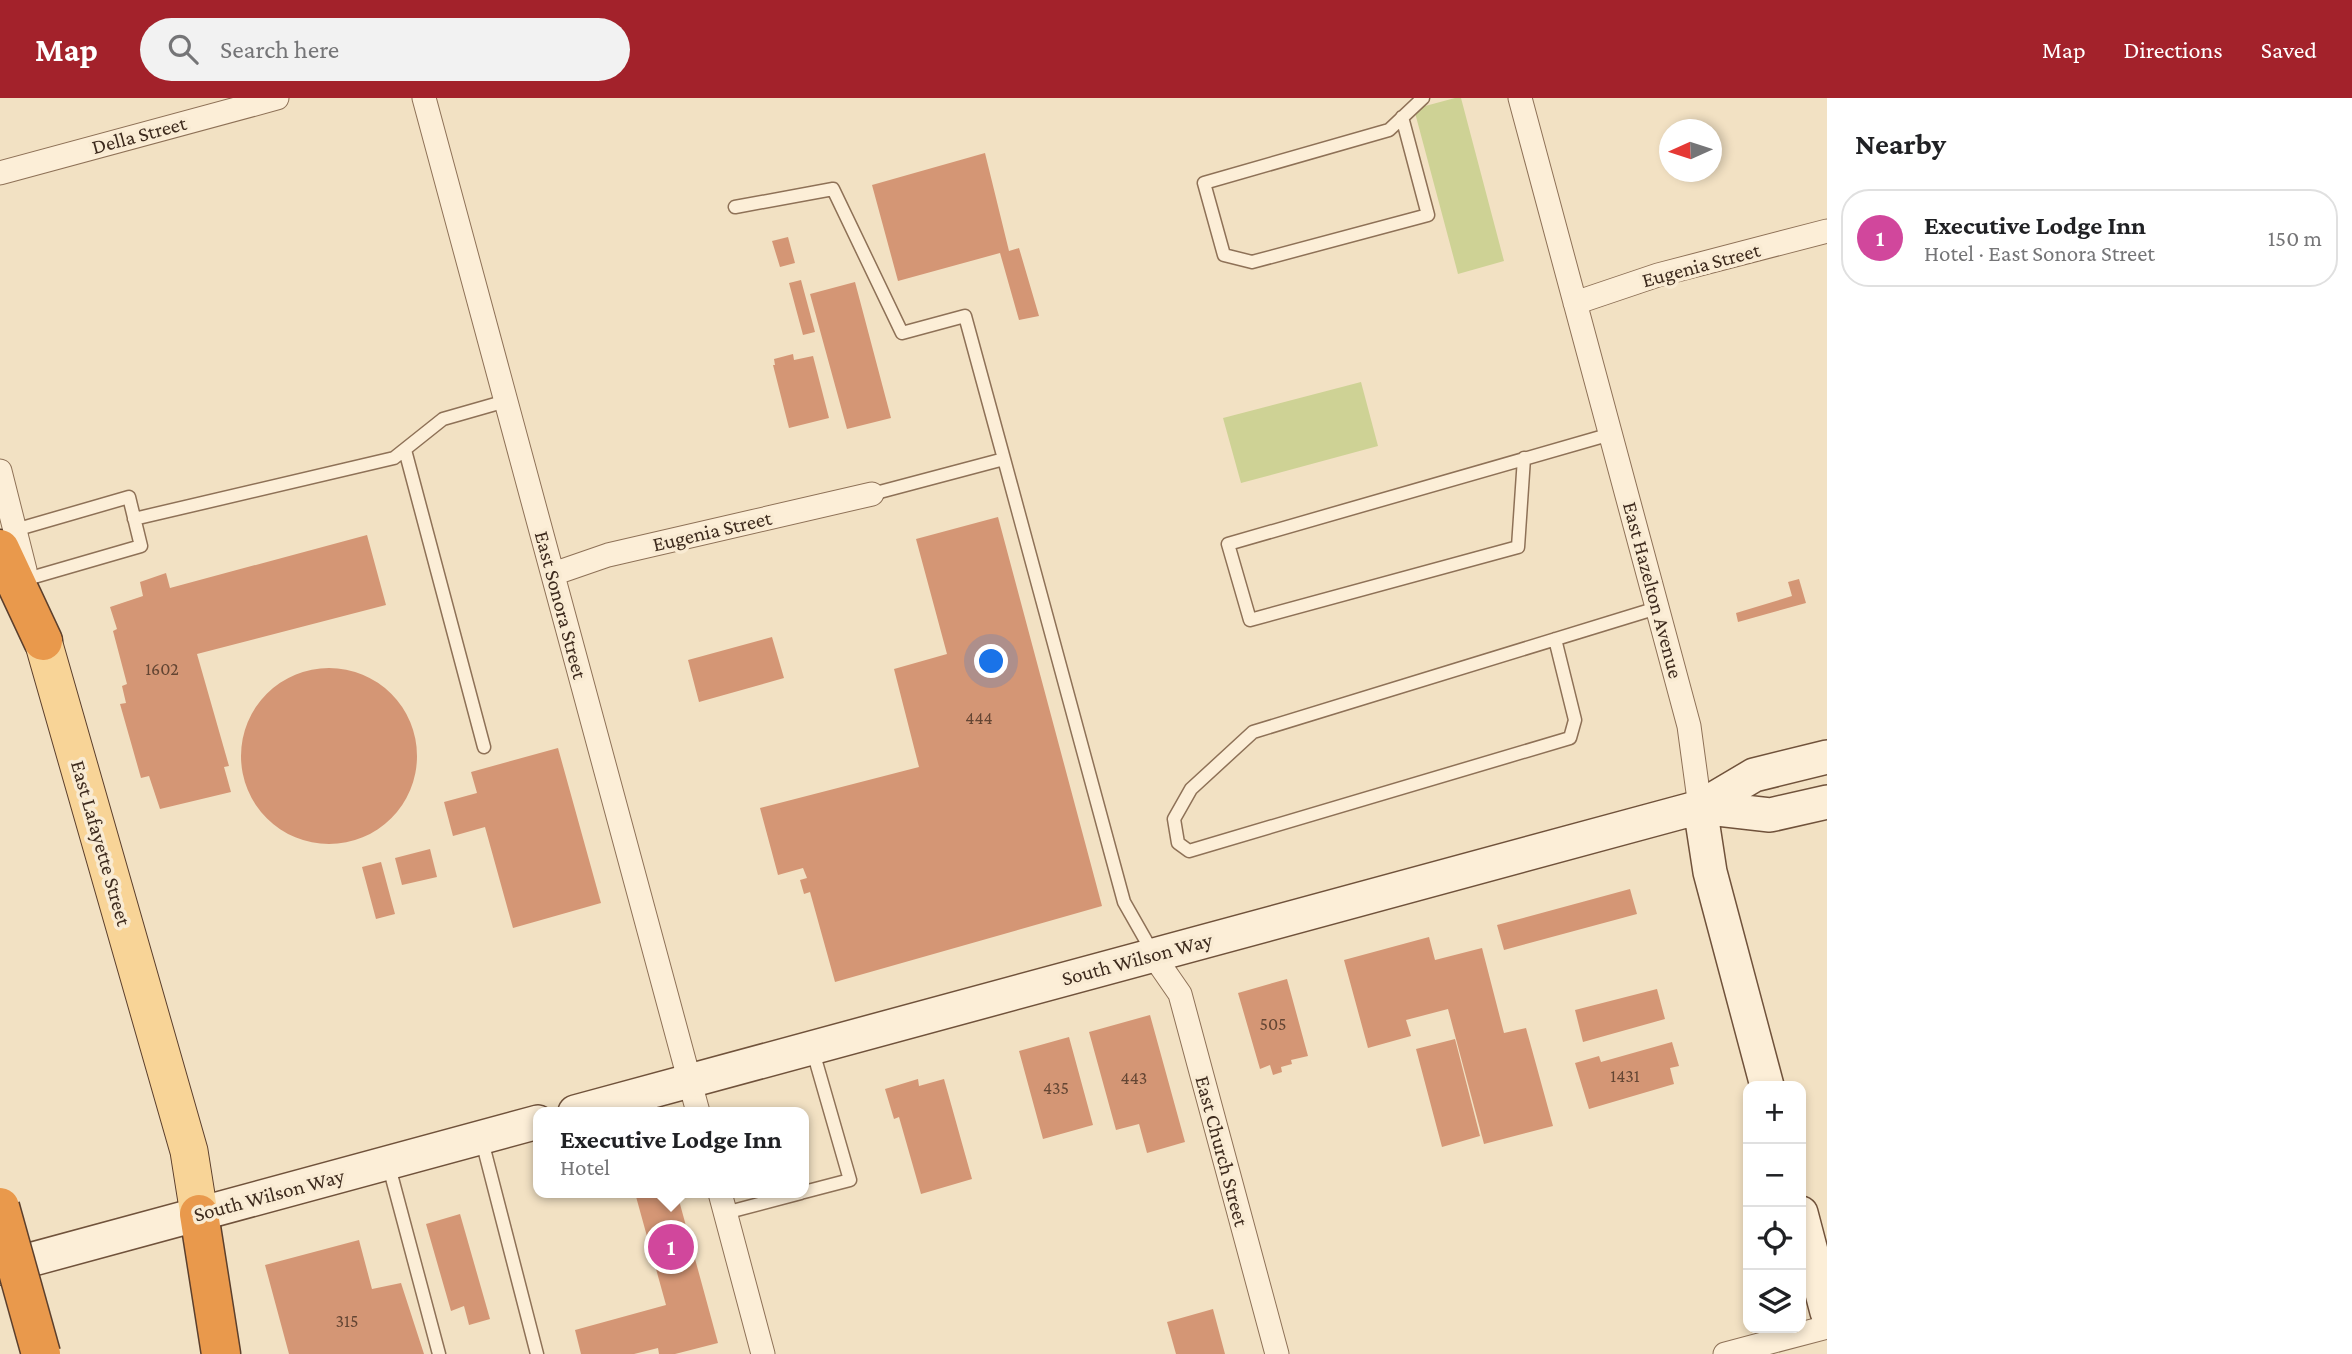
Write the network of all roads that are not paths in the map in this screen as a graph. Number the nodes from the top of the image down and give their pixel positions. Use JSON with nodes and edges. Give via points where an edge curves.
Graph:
{"nodes":[{"id":1,"x":277,"y":98,"type":"edge"},
{"id":2,"x":424,"y":98,"type":"edge"},
{"id":3,"x":1423,"y":98,"type":"edge"},
{"id":4,"x":1520,"y":98,"type":"edge"},
{"id":5,"x":1402,"y":117,"type":"junction"},
{"id":6,"x":0,"y":173,"type":"edge"},
{"id":7,"x":735,"y":207,"type":"dead end"},
{"id":8,"x":1827,"y":231,"type":"edge"},
{"id":9,"x":1576,"y":303,"type":"junction"},
{"id":10,"x":506,"y":401,"type":"junction"},
{"id":11,"x":1611,"y":434,"type":"junction"},
{"id":12,"x":405,"y":450,"type":"junction"},
{"id":13,"x":1524,"y":458,"type":"junction"},
{"id":14,"x":1004,"y":459,"type":"junction"},
{"id":15,"x":0,"y":471,"type":"edge"},
{"id":16,"x":872,"y":494,"type":"joint"},
{"id":17,"x":134,"y":519,"type":"junction"},
{"id":18,"x":7,"y":539,"type":"edge"},
{"id":19,"x":553,"y":574,"type":"junction"},
{"id":20,"x":27,"y":579,"type":"junction"},
{"id":21,"x":1657,"y":608,"type":"junction"},
{"id":22,"x":1555,"y":639,"type":"junction"},
{"id":23,"x":43,"y":641,"type":"junction"},
{"id":24,"x":484,"y":747,"type":"dead end"},
{"id":25,"x":1827,"y":757,"type":"edge"},
{"id":26,"x":1827,"y":802,"type":"edge"},
{"id":27,"x":1700,"y":807,"type":"junction"},
{"id":28,"x":1153,"y":954,"type":"junction"},
{"id":29,"x":812,"y":1048,"type":"junction"},
{"id":30,"x":1766,"y":1081,"type":"edge"},
{"id":31,"x":694,"y":1097,"type":"edge"},
{"id":32,"x":615,"y":1107,"type":"edge"},
{"id":33,"x":533,"y":1123,"type":"edge"},
{"id":34,"x":481,"y":1138,"type":"junction"},
{"id":35,"x":388,"y":1163,"type":"junction"},
{"id":36,"x":809,"y":1190,"type":"edge"},
{"id":37,"x":759,"y":1198,"type":"edge"},
{"id":38,"x":723,"y":1203,"type":"edge"},
{"id":39,"x":0,"y":1206,"type":"edge"},
{"id":40,"x":200,"y":1214,"type":"junction"},
{"id":41,"x":1806,"y":1232,"type":"edge"},
{"id":42,"x":0,"y":1268,"type":"edge"},
{"id":43,"x":1827,"y":1312,"type":"edge"},
{"id":44,"x":1827,"y":1327,"type":"edge"},
{"id":45,"x":41,"y":1354,"type":"edge"},
{"id":46,"x":221,"y":1354,"type":"edge"},
{"id":47,"x":439,"y":1354,"type":"edge"},
{"id":48,"x":537,"y":1354,"type":"edge"},
{"id":49,"x":763,"y":1354,"type":"edge"},
{"id":50,"x":1277,"y":1354,"type":"edge"},
{"id":51,"x":1725,"y":1354,"type":"edge"}],
"edges":[{"from":1,"to":6,"type":"street","name":"Della Street"},
{"from":2,"to":10,"type":"street","name":"East Sonora Street"},
{"from":3,"to":5,"type":"lane"},
{"from":4,"to":9,"type":"street","name":"East Hazelton Avenue"},
{"from":5,"to":5,"type":"lane","via":[[1389,130],[1203,183],[1224,255],[1252,262],[1427,215]]},
{"from":7,"to":14,"type":"lane","via":[[833,189],[902,333],[965,316]]},
{"from":8,"to":9,"type":"street","name":"Eugenia Street","via":[[1658,275]]},
{"from":9,"to":11,"type":"street","name":"East Hazelton Avenue"},
{"from":10,"to":12,"type":"lane","via":[[443,419]]},
{"from":10,"to":19,"type":"street","name":"East Sonora Street"},
{"from":11,"to":13,"type":"lane"},
{"from":11,"to":21,"type":"street","name":"East Hazelton Avenue"},
{"from":12,"to":17,"type":"lane","via":[[394,458]]},
{"from":12,"to":24,"type":"lane"},
{"from":13,"to":13,"type":"lane","via":[[1228,544],[1250,620],[1518,547]]},
{"from":14,"to":16,"type":"lane"},
{"from":14,"to":28,"type":"lane","via":[[1124,902]]},
{"from":15,"to":18,"type":"street","name":"East Lafayette Street"},
{"from":16,"to":19,"type":"street","name":"Eugenia Street","via":[[608,555]]},
{"from":17,"to":18,"type":"lane","via":[[129,497]]},
{"from":17,"to":20,"type":"lane","via":[[141,546]]},
{"from":18,"to":20,"type":"street","name":"East Lafayette Street"},
{"from":18,"to":23,"type":"highway"},
{"from":19,"to":31,"type":"street","name":"East Sonora Street"},
{"from":20,"to":23,"type":"street","name":"East Lafayette Street"},
{"from":21,"to":22,"type":"lane"},
{"from":21,"to":27,"type":"street","name":"East Hazelton Avenue","via":[[1689,726]]},
{"from":22,"to":22,"type":"lane","via":[[1254,732],[1191,789],[1174,819],[1178,843],[1189,851],[1570,738],[1575,720]]},
{"from":23,"to":40,"type":"main road","name":"East Lafayette Street","via":[[189,1151]]},
{"from":25,"to":27,"type":"main road","name":"South Wilson Way","via":[[1754,775]]},
{"from":26,"to":27,"type":"main road","name":"South Wilson Way","via":[[1770,816]]},
{"from":27,"to":28,"type":"main road","name":"South Wilson Way"},
{"from":27,"to":30,"type":"main road","name":"East Hazelton Avenue","via":[[1710,872]]},
{"from":28,"to":29,"type":"main road","name":"South Wilson Way"},
{"from":28,"to":50,"type":"street","name":"East Church Street","via":[[1180,994]]},
{"from":29,"to":31,"type":"main road","name":"South Wilson Way"},
{"from":29,"to":36,"type":"lane","via":[[850,1180]]},
{"from":31,"to":32,"type":"main road","name":"South Wilson Way"},
{"from":33,"to":34,"type":"main road","name":"South Wilson Way"},
{"from":34,"to":35,"type":"main road","name":"South Wilson Way"},
{"from":34,"to":48,"type":"lane"},
{"from":35,"to":40,"type":"main road","name":"South Wilson Way"},
{"from":35,"to":47,"type":"lane"},
{"from":37,"to":38,"type":"lane"},
{"from":38,"to":49,"type":"street"},
{"from":39,"to":45,"type":"highway","bridge":true},
{"from":40,"to":42,"type":"main road","name":"South Wilson Way"},
{"from":40,"to":46,"type":"highway"},
{"from":41,"to":43,"type":"main road"},
{"from":44,"to":51,"type":"street"}]}
